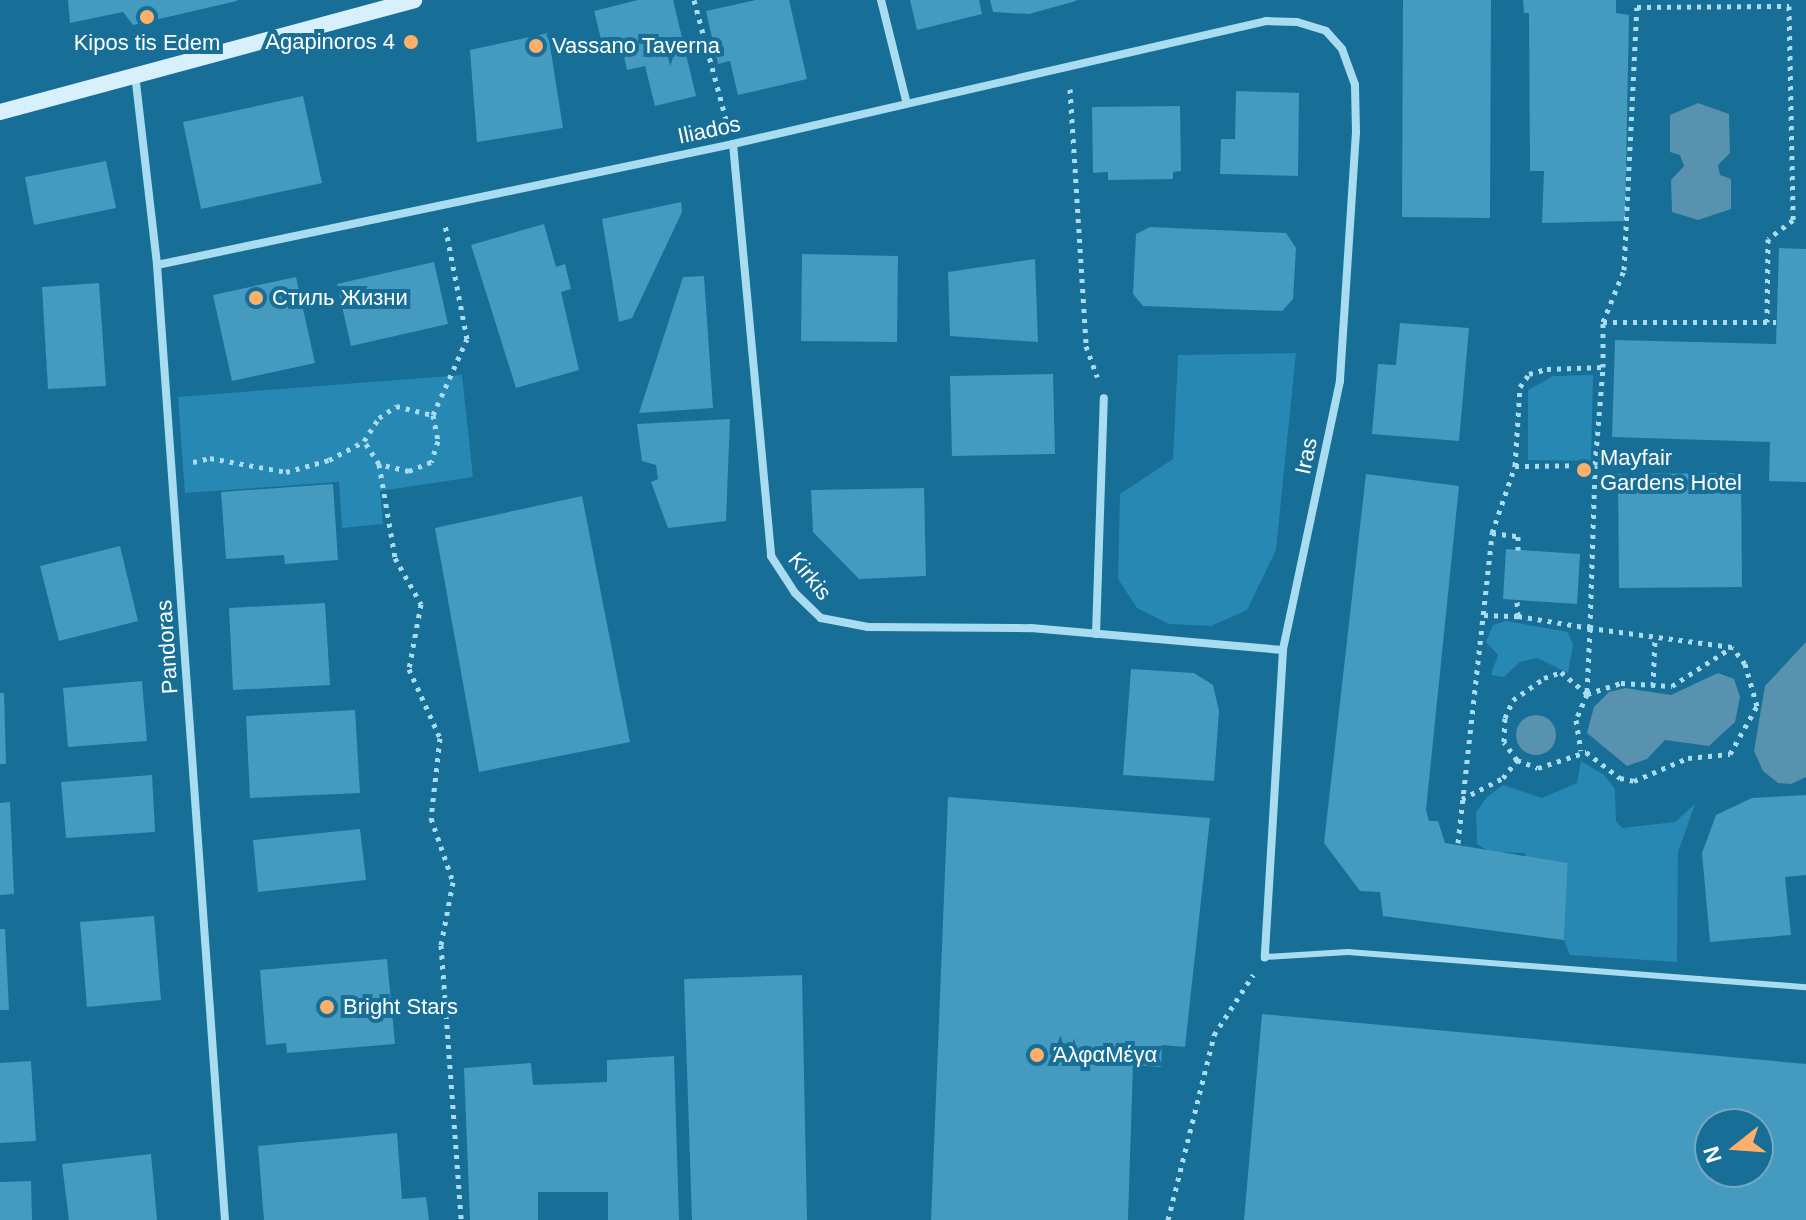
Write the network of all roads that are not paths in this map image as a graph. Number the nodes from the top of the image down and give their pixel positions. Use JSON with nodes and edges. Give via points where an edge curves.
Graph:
{"nodes":[{"id":1,"x":414,"y":0,"type":"edge"},
{"id":2,"x":881,"y":0,"type":"edge"},
{"id":3,"x":1266,"y":21,"type":"joint"},
{"id":4,"x":135,"y":73,"type":"junction"},
{"id":5,"x":906,"y":100,"type":"junction"},
{"id":6,"x":0,"y":112,"type":"edge"},
{"id":7,"x":733,"y":144,"type":"junction"},
{"id":8,"x":157,"y":265,"type":"junction"},
{"id":9,"x":1104,"y":398,"type":"road end"},
{"id":10,"x":1096,"y":634,"type":"junction"},
{"id":11,"x":1283,"y":650,"type":"junction"},
{"id":12,"x":1265,"y":957,"type":"joint"},
{"id":13,"x":1806,"y":987,"type":"edge"},
{"id":14,"x":225,"y":1220,"type":"edge"}],
"edges":[{"from":1,"to":4,"type":"main road"},
{"from":2,"to":5,"type":"street"},
{"from":3,"to":5,"type":"street","name":"Iliados"},
{"from":3,"to":11,"type":"street","name":"Iras","via":[[1297,22],[1326,31],[1342,49],[1355,85],[1340,381]]},
{"from":4,"to":6,"type":"main road"},
{"from":4,"to":8,"type":"street","name":"Pandoras"},
{"from":5,"to":7,"type":"street","name":"Iliados"},
{"from":7,"to":8,"type":"street","name":"Iliados"},
{"from":7,"to":10,"type":"street","name":"Kirkis","via":[[764,515],[771,556],[795,593],[821,618],[868,627]]},
{"from":8,"to":14,"type":"street","name":"Pandoras"},
{"from":9,"to":10,"type":"street"},
{"from":10,"to":11,"type":"street","name":"Kirkis"},
{"from":11,"to":12,"type":"street","name":"Iras"},
{"from":12,"to":13,"type":"lane","via":[[1348,952]]}]}
